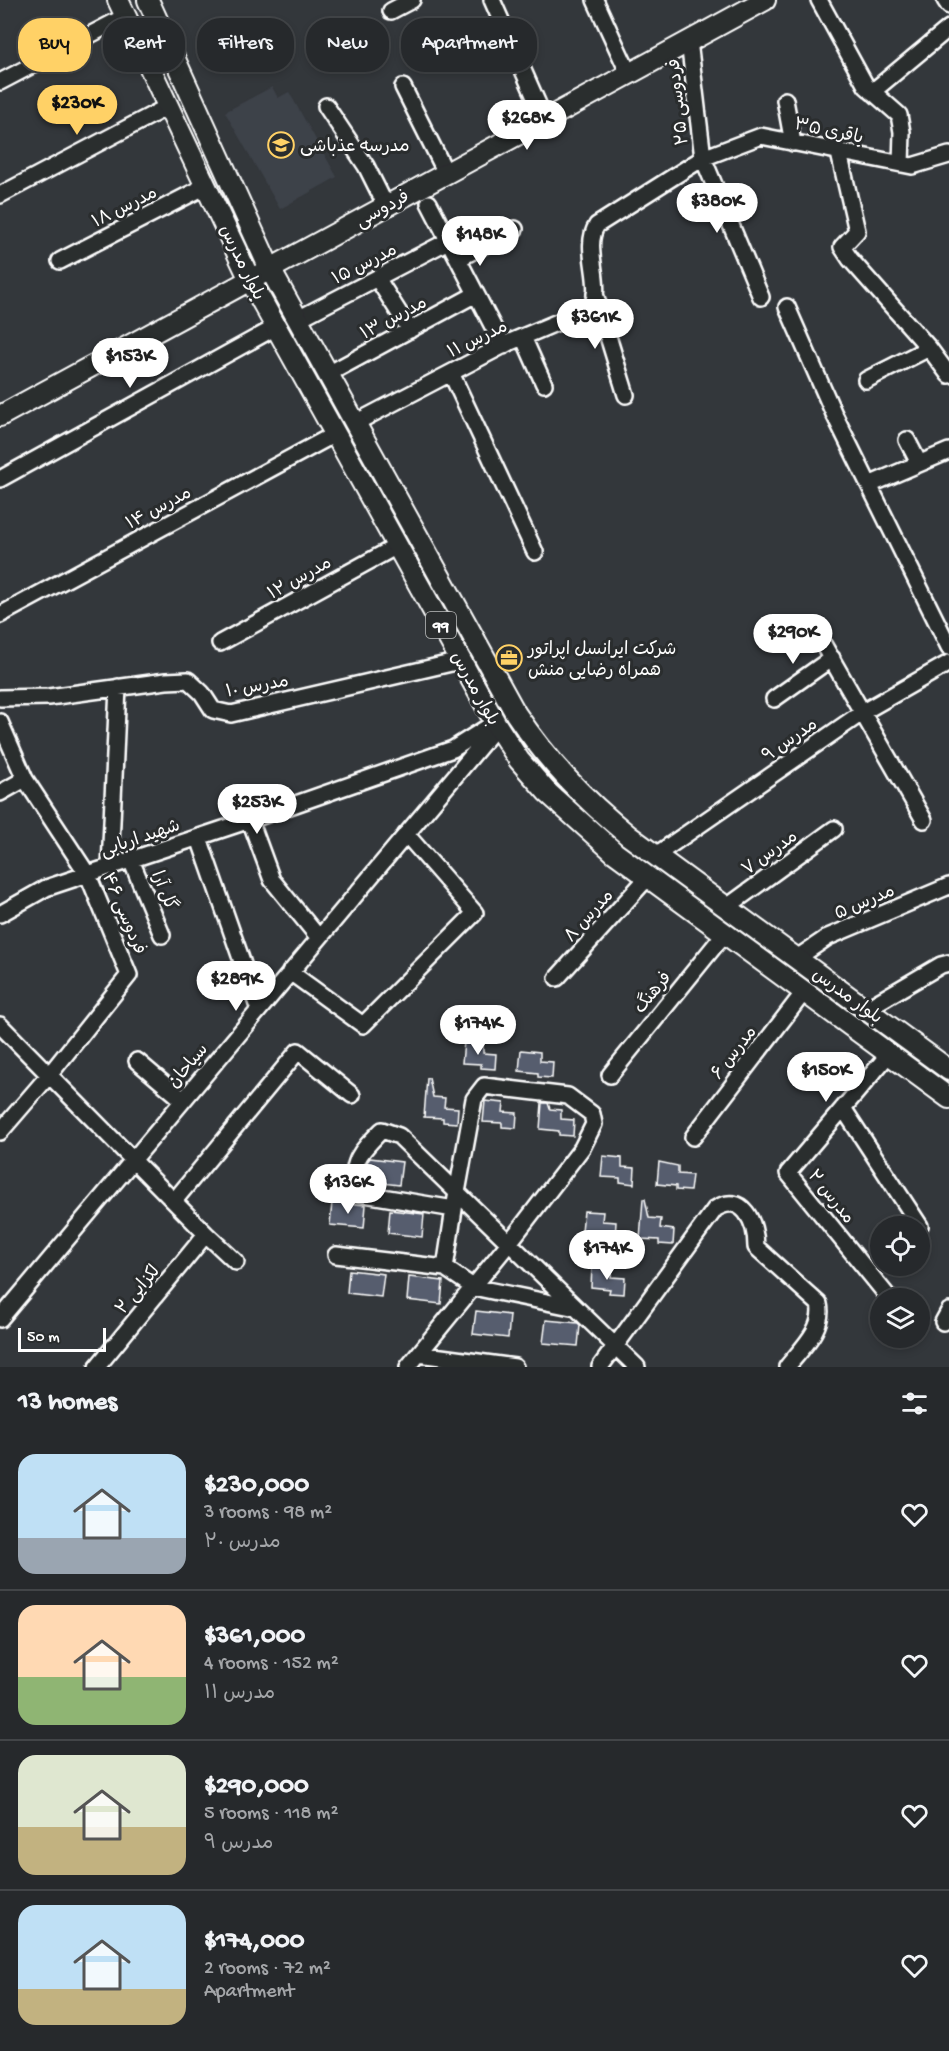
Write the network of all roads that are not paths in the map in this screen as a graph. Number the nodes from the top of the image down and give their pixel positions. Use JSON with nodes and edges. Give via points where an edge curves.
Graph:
{"nodes":[{"id":1,"x":148,"y":0,"type":"edge"},
{"id":2,"x":411,"y":0,"type":"edge"},
{"id":3,"x":492,"y":0,"type":"edge"},
{"id":4,"x":595,"y":0,"type":"edge"},
{"id":5,"x":765,"y":0,"type":"edge"},
{"id":6,"x":819,"y":0,"type":"edge"},
{"id":7,"x":945,"y":0,"type":"edge"},
{"id":8,"x":949,"y":6,"type":"edge"},
{"id":9,"x":122,"y":8,"type":"edge"},
{"id":10,"x":391,"y":11,"type":"dead end"},
{"id":11,"x":949,"y":28,"type":"edge"},
{"id":12,"x":690,"y":41,"type":"junction"},
{"id":13,"x":629,"y":74,"type":"junction"},
{"id":14,"x":0,"y":82,"type":"edge"},
{"id":15,"x":403,"y":87,"type":"dead end"},
{"id":16,"x":872,"y":92,"type":"junction"},
{"id":17,"x":785,"y":100,"type":"dead end"},
{"id":18,"x":169,"y":106,"type":"junction"},
{"id":19,"x":326,"y":106,"type":"dead end"},
{"id":20,"x":545,"y":120,"type":"junction"},
{"id":21,"x":793,"y":143,"type":"junction"},
{"id":22,"x":839,"y":153,"type":"junction"},
{"id":23,"x":703,"y":158,"type":"junction"},
{"id":24,"x":948,"y":158,"type":"edge"},
{"id":25,"x":902,"y":164,"type":"junction"},
{"id":26,"x":446,"y":174,"type":"junction"},
{"id":27,"x":206,"y":186,"type":"junction"},
{"id":28,"x":0,"y":195,"type":"edge"},
{"id":29,"x":429,"y":203,"type":"dead end"},
{"id":30,"x":386,"y":206,"type":"junction"},
{"id":31,"x":515,"y":229,"type":"dead end"},
{"id":32,"x":448,"y":241,"type":"junction"},
{"id":33,"x":458,"y":259,"type":"junction"},
{"id":34,"x":60,"y":261,"type":"dead end"},
{"id":35,"x":270,"y":269,"type":"junction"},
{"id":36,"x":377,"y":278,"type":"junction"},
{"id":37,"x":250,"y":280,"type":"junction"},
{"id":38,"x":476,"y":294,"type":"junction"},
{"id":39,"x":595,"y":294,"type":"junction"},
{"id":40,"x":761,"y":297,"type":"dead end"},
{"id":41,"x":787,"y":307,"type":"dead end"},
{"id":42,"x":298,"y":319,"type":"junction"},
{"id":43,"x":276,"y":327,"type":"junction"},
{"id":44,"x":410,"y":330,"type":"junction"},
{"id":45,"x":523,"y":337,"type":"junction"},
{"id":46,"x":504,"y":346,"type":"junction"},
{"id":47,"x":928,"y":348,"type":"junction"},
{"id":48,"x":452,"y":373,"type":"junction"},
{"id":49,"x":328,"y":374,"type":"junction"},
{"id":50,"x":949,"y":375,"type":"edge"},
{"id":51,"x":866,"y":380,"type":"dead end"},
{"id":52,"x":544,"y":384,"type":"dead end"},
{"id":53,"x":626,"y":395,"type":"dead end"},
{"id":54,"x":0,"y":416,"type":"edge"},
{"id":55,"x":355,"y":423,"type":"junction"},
{"id":56,"x":335,"y":434,"type":"junction"},
{"id":57,"x":908,"y":440,"type":"dead end"},
{"id":58,"x":949,"y":451,"type":"edge"},
{"id":59,"x":919,"y":463,"type":"junction"},
{"id":60,"x":0,"y":479,"type":"edge"},
{"id":61,"x":869,"y":485,"type":"junction"},
{"id":62,"x":397,"y":546,"type":"junction"},
{"id":63,"x":536,"y":552,"type":"dead end"},
{"id":64,"x":0,"y":615,"type":"edge"},
{"id":65,"x":819,"y":637,"type":"dead end"},
{"id":66,"x":220,"y":643,"type":"dead end"},
{"id":67,"x":949,"y":647,"type":"edge"},
{"id":68,"x":832,"y":658,"type":"junction"},
{"id":69,"x":460,"y":661,"type":"junction"},
{"id":70,"x":949,"y":663,"type":"edge"},
{"id":71,"x":118,"y":687,"type":"junction"},
{"id":72,"x":0,"y":698,"type":"edge"},
{"id":73,"x":774,"y":699,"type":"dead end"},
{"id":74,"x":863,"y":712,"type":"junction"},
{"id":75,"x":0,"y":722,"type":"edge"},
{"id":76,"x":496,"y":724,"type":"junction"},
{"id":77,"x":468,"y":748,"type":"junction"},
{"id":78,"x":25,"y":779,"type":"junction"},
{"id":79,"x":0,"y":793,"type":"edge"},
{"id":80,"x":250,"y":820,"type":"junction"},
{"id":81,"x":924,"y":820,"type":"dead end"},
{"id":82,"x":834,"y":829,"type":"dead end"},
{"id":83,"x":406,"y":834,"type":"junction"},
{"id":84,"x":199,"y":837,"type":"junction"},
{"id":85,"x":656,"y":855,"type":"junction"},
{"id":86,"x":131,"y":860,"type":"junction"},
{"id":87,"x":110,"y":867,"type":"junction"},
{"id":88,"x":88,"y":875,"type":"junction"},
{"id":89,"x":648,"y":877,"type":"junction"},
{"id":90,"x":949,"y":886,"type":"edge"},
{"id":91,"x":727,"y":907,"type":"junction"},
{"id":92,"x":0,"y":914,"type":"edge"},
{"id":93,"x":725,"y":933,"type":"junction"},
{"id":94,"x":162,"y":935,"type":"dead end"},
{"id":95,"x":319,"y":938,"type":"junction"},
{"id":96,"x":797,"y":958,"type":"junction"},
{"id":97,"x":949,"y":963,"type":"edge"},
{"id":98,"x":290,"y":972,"type":"junction"},
{"id":99,"x":556,"y":978,"type":"dead end"},
{"id":100,"x":804,"y":992,"type":"junction"},
{"id":101,"x":866,"y":1009,"type":"junction"},
{"id":102,"x":259,"y":1010,"type":"junction"},
{"id":103,"x":0,"y":1025,"type":"edge"},
{"id":104,"x":889,"y":1054,"type":"junction"},
{"id":105,"x":137,"y":1061,"type":"dead end"},
{"id":106,"x":949,"y":1070,"type":"edge"},
{"id":107,"x":50,"y":1074,"type":"junction"},
{"id":108,"x":610,"y":1075,"type":"dead end"},
{"id":109,"x":352,"y":1095,"type":"dead end"},
{"id":110,"x":949,"y":1098,"type":"edge"},
{"id":111,"x":183,"y":1100,"type":"junction"},
{"id":112,"x":843,"y":1108,"type":"junction"},
{"id":113,"x":0,"y":1132,"type":"edge"},
{"id":114,"x":693,"y":1137,"type":"dead end"},
{"id":115,"x":133,"y":1160,"type":"junction"},
{"id":116,"x":456,"y":1192,"type":"junction"},
{"id":117,"x":174,"y":1202,"type":"junction"},
{"id":118,"x":454,"y":1209,"type":"junction"},
{"id":119,"x":913,"y":1216,"type":"edge"},
{"id":120,"x":206,"y":1234,"type":"junction"},
{"id":121,"x":509,"y":1243,"type":"junction"},
{"id":122,"x":336,"y":1255,"type":"dead end"},
{"id":123,"x":236,"y":1262,"type":"dead end"},
{"id":124,"x":445,"y":1268,"type":"junction"},
{"id":125,"x":473,"y":1287,"type":"junction"},
{"id":126,"x":881,"y":1288,"type":"edge"},
{"id":127,"x":576,"y":1308,"type":"junction"},
{"id":128,"x":0,"y":1319,"type":"edge"},
{"id":129,"x":615,"y":1346,"type":"junction"},
{"id":130,"x":419,"y":1354,"type":"junction"},
{"id":131,"x":97,"y":1367,"type":"edge"},
{"id":132,"x":408,"y":1367,"type":"edge"},
{"id":133,"x":515,"y":1367,"type":"edge"},
{"id":134,"x":600,"y":1367,"type":"edge"},
{"id":135,"x":637,"y":1367,"type":"edge"},
{"id":136,"x":787,"y":1367,"type":"edge"}],
"edges":[{"from":1,"to":35,"type":"main road","name":"بلوار مدرس","number":"99"},
{"from":2,"to":10,"type":"street"},
{"from":3,"to":20,"type":"street"},
{"from":4,"to":13,"type":"street"},
{"from":5,"to":12,"type":"main road","name":"فردوسی"},
{"from":6,"to":16,"type":"street"},
{"from":7,"to":8,"type":"street"},
{"from":9,"to":14,"type":"street"},
{"from":9,"to":18,"type":"main road","name":"بلوار مدرس","number":"99"},
{"from":11,"to":16,"type":"street"},
{"from":12,"to":13,"type":"main road","name":"فردوسی"},
{"from":12,"to":23,"type":"street","name":"فردوسی ۲۵"},
{"from":13,"to":20,"type":"main road","name":"فردوسی"},
{"from":15,"to":26,"type":"street"},
{"from":16,"to":25,"type":"street","via":[[899,115]]},
{"from":17,"to":21,"type":"street"},
{"from":18,"to":27,"type":"main road","name":"بلوار مدرس","number":"99"},
{"from":18,"to":28,"type":"street"},
{"from":19,"to":30,"type":"street","via":[[366,166]]},
{"from":20,"to":26,"type":"main road","name":"فردوسی"},
{"from":21,"to":22,"type":"street","name":"باقری ۳۵"},
{"from":21,"to":23,"type":"street","name":"باقری ۳۵","via":[[761,136]]},
{"from":22,"to":25,"type":"street","name":"باقری ۳۵"},
{"from":22,"to":47,"type":"street","via":[[857,231],[842,247]]},
{"from":23,"to":39,"type":"street","via":[[597,225],[591,240]]},
{"from":23,"to":40,"type":"street","name":"فردوسی ۲۵"},
{"from":24,"to":25,"type":"street","name":"باقری ۳۵","via":[[912,166]]},
{"from":26,"to":30,"type":"main road","name":"فردوسی"},
{"from":27,"to":34,"type":"street","name":"مدرس ۱۸"},
{"from":27,"to":37,"type":"main road","name":"بلوار مدرس","number":"99"},
{"from":29,"to":32,"type":"street"},
{"from":30,"to":35,"type":"main road","name":"فردوسی"},
{"from":31,"to":33,"type":"street"},
{"from":32,"to":33,"type":"street"},
{"from":32,"to":36,"type":"street","name":"مدرس ۱۵"},
{"from":33,"to":38,"type":"street"},
{"from":35,"to":37,"type":"main road","name":"فردوسی"},
{"from":35,"to":42,"type":"main road","name":"بلوار مدرس","number":"99"},
{"from":36,"to":42,"type":"street","name":"مدرس ۱۵"},
{"from":36,"to":44,"type":"street"},
{"from":37,"to":43,"type":"main road","name":"بلوار مدرس","number":"99"},
{"from":37,"to":54,"type":"main road","name":"فردوسی"},
{"from":38,"to":44,"type":"street","name":"مدرس ۱۳"},
{"from":38,"to":46,"type":"street"},
{"from":39,"to":45,"type":"street","name":"مدرس ۱۱","via":[[590,309]]},
{"from":39,"to":53,"type":"street"},
{"from":41,"to":61,"type":"street"},
{"from":42,"to":49,"type":"main road","name":"بلوار مدرس","number":"99"},
{"from":43,"to":56,"type":"main road","name":"بلوار مدرس","number":"99"},
{"from":43,"to":60,"type":"street"},
{"from":44,"to":49,"type":"street","name":"مدرس ۱۳"},
{"from":45,"to":46,"type":"street","name":"مدرس ۱۱"},
{"from":45,"to":52,"type":"street"},
{"from":46,"to":48,"type":"street","name":"مدرس ۱۱"},
{"from":47,"to":50,"type":"street"},
{"from":47,"to":51,"type":"street"},
{"from":48,"to":55,"type":"street","name":"مدرس ۱۱"},
{"from":48,"to":63,"type":"street"},
{"from":49,"to":55,"type":"main road","name":"بلوار مدرس","number":"99"},
{"from":55,"to":85,"type":"main road","name":"بلوار مدرس","number":"99","via":[[537,746],[591,804]]},
{"from":56,"to":62,"type":"main road","name":"بلوار مدرس","number":"99"},
{"from":56,"to":64,"type":"street","name":"مدرس ۱۴"},
{"from":57,"to":59,"type":"street"},
{"from":58,"to":59,"type":"street"},
{"from":59,"to":61,"type":"street"},
{"from":61,"to":67,"type":"street"},
{"from":62,"to":66,"type":"street","name":"مدرس ۱۲"},
{"from":62,"to":69,"type":"main road","name":"بلوار مدرس","number":"99"},
{"from":65,"to":68,"type":"street"},
{"from":68,"to":73,"type":"street"},
{"from":68,"to":74,"type":"street"},
{"from":69,"to":71,"type":"street","name":"مدرس ۱۰","via":[[231,714],[213,710],[188,680]]},
{"from":69,"to":76,"type":"main road","name":"بلوار مدرس","number":"99"},
{"from":70,"to":74,"type":"street","name":"مدرس ۹"},
{"from":71,"to":72,"type":"street","name":"مدرس ۱۰","via":[[49,697]]},
{"from":71,"to":87,"type":"street"},
{"from":74,"to":81,"type":"street"},
{"from":74,"to":85,"type":"street","name":"مدرس ۹"},
{"from":75,"to":78,"type":"street","name":"فردوسی ۴۶"},
{"from":76,"to":77,"type":"street","name":"شهید اربابی"},
{"from":76,"to":89,"type":"main road","name":"بلوار مدرس","number":"99","via":[[519,760],[547,792]]},
{"from":77,"to":80,"type":"street","name":"شهید اربابی","via":[[453,749]]},
{"from":77,"to":83,"type":"street","name":"سیاحان"},
{"from":78,"to":79,"type":"street"},
{"from":78,"to":88,"type":"street","name":"فردوسی ۴۶"},
{"from":80,"to":84,"type":"street","name":"شهید اربابی"},
{"from":80,"to":95,"type":"street","via":[[272,880]]},
{"from":82,"to":91,"type":"street","name":"مدرس ۷"},
{"from":83,"to":95,"type":"street","name":"سیاحان"},
{"from":83,"to":98,"type":"street","via":[[474,913],[363,1025]]},
{"from":84,"to":86,"type":"street","name":"شهید اربابی"},
{"from":84,"to":102,"type":"street"},
{"from":85,"to":91,"type":"main road","name":"بلوار مدرس","number":"99"},
{"from":86,"to":87,"type":"street","name":"شهید اربابی"},
{"from":86,"to":94,"type":"street","name":"گل آرا"},
{"from":87,"to":88,"type":"street","name":"شهید اربابی"},
{"from":88,"to":92,"type":"street","name":"شهید اربابی","via":[[46,888]]},
{"from":88,"to":107,"type":"street","name":"فردوسی ۴۶","via":[[129,975]]},
{"from":89,"to":93,"type":"main road","name":"بلوار مدرس","number":"99"},
{"from":89,"to":99,"type":"street","name":"مدرس ۸"},
{"from":90,"to":96,"type":"street","name":"مدرس ۵","via":[[828,937]]},
{"from":91,"to":96,"type":"main road","name":"بلوار مدرس","number":"99"},
{"from":93,"to":100,"type":"main road","name":"بلوار مدرس","number":"99"},
{"from":93,"to":108,"type":"street","name":"فرهنگ"},
{"from":95,"to":98,"type":"street","name":"سیاحان"},
{"from":96,"to":101,"type":"main road","name":"بلوار مدرس","number":"99"},
{"from":97,"to":101,"type":"street"},
{"from":98,"to":102,"type":"street","name":"سیاحان"},
{"from":100,"to":104,"type":"main road","name":"بلوار مدرس","number":"99"},
{"from":100,"to":114,"type":"street","name":"مدرس ۶"},
{"from":101,"to":106,"type":"main road","name":"بلوار مدرس","number":"99"},
{"from":102,"to":111,"type":"street","name":"سیاحان"},
{"from":103,"to":107,"type":"street"},
{"from":104,"to":110,"type":"main road","name":"بلوار مدرس","number":"99"},
{"from":104,"to":112,"type":"street"},
{"from":105,"to":111,"type":"street"},
{"from":107,"to":113,"type":"street","name":"فردوسی ۴۶"},
{"from":107,"to":115,"type":"street"},
{"from":109,"to":117,"type":"street","via":[[298,1051]]},
{"from":111,"to":115,"type":"street","name":"سیاحان"},
{"from":112,"to":119,"type":"street"},
{"from":112,"to":126,"type":"street","name":"مدرس ۲","via":[[789,1173]]},
{"from":115,"to":117,"type":"street"},
{"from":115,"to":128,"type":"street","name":"سیاحان"},
{"from":116,"to":118,"type":"street"},
{"from":116,"to":118,"type":"street","via":[[399,1136],[382,1130],[356,1160],[352,1192]]},
{"from":116,"to":121,"type":"street"},
{"from":116,"to":121,"type":"street","via":[[474,1100],[484,1086],[568,1096],[592,1114],[594,1124],[582,1148]]},
{"from":117,"to":120,"type":"street"},
{"from":118,"to":124,"type":"street"},
{"from":120,"to":123,"type":"street"},
{"from":120,"to":131,"type":"street","name":"لکزایی ۲"},
{"from":121,"to":125,"type":"street"},
{"from":121,"to":127,"type":"street"},
{"from":122,"to":124,"type":"street"},
{"from":124,"to":125,"type":"street"},
{"from":125,"to":127,"type":"street"},
{"from":125,"to":130,"type":"street"},
{"from":127,"to":129,"type":"street"},
{"from":129,"to":134,"type":"street"},
{"from":129,"to":135,"type":"street"},
{"from":129,"to":136,"type":"street","via":[[715,1209],[734,1205],[750,1215],[756,1247],[819,1304],[822,1315],[816,1329]]},
{"from":130,"to":132,"type":"street"},
{"from":130,"to":133,"type":"street"}]}
